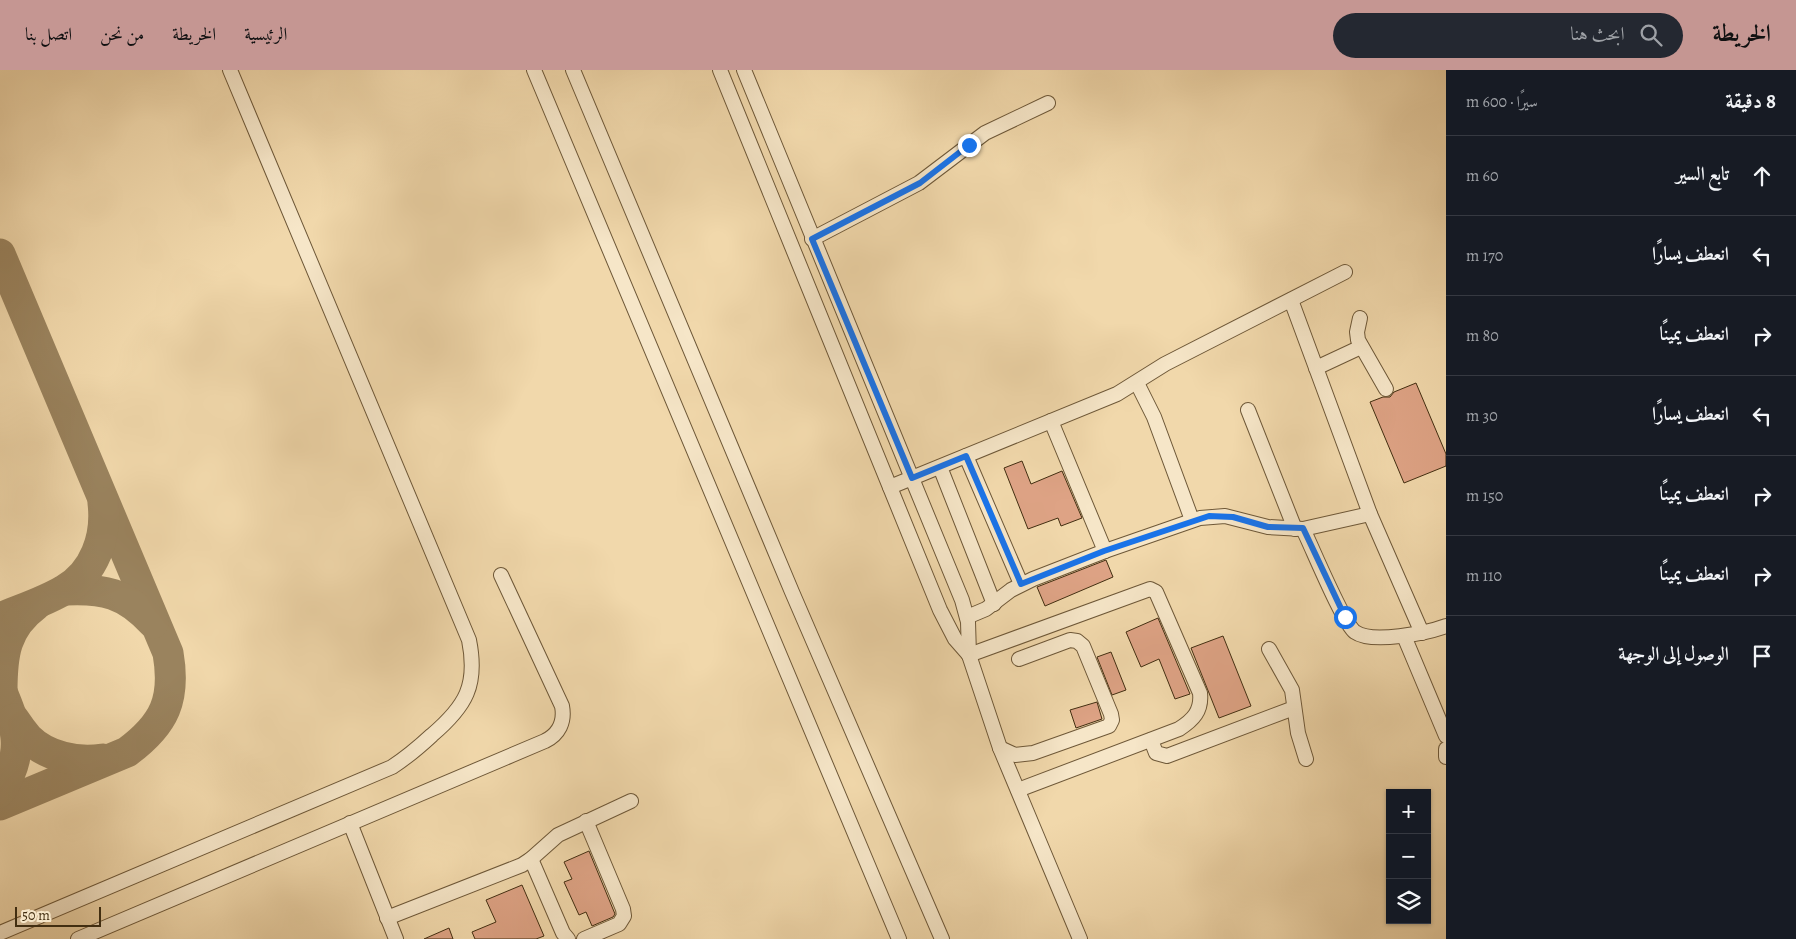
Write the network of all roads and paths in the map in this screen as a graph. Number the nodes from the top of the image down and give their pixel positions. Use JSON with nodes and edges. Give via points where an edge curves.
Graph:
{"nodes":[{"id":1,"x":230,"y":70,"type":"edge"},
{"id":2,"x":534,"y":70,"type":"edge"},
{"id":3,"x":573,"y":70,"type":"edge"},
{"id":4,"x":720,"y":70,"type":"edge"},
{"id":5,"x":744,"y":70,"type":"edge"},
{"id":6,"x":1048,"y":104,"type":"dead end"},
{"id":7,"x":812,"y":239,"type":"junction"},
{"id":8,"x":1344,"y":272,"type":"dead end"},
{"id":9,"x":1291,"y":300,"type":"junction"},
{"id":10,"x":1360,"y":318,"type":"dead end"},
{"id":11,"x":1361,"y":346,"type":"junction"},
{"id":12,"x":1316,"y":368,"type":"junction"},
{"id":13,"x":1138,"y":383,"type":"junction"},
{"id":14,"x":1386,"y":389,"type":"dead end"},
{"id":15,"x":1248,"y":410,"type":"dead end"},
{"id":16,"x":1051,"y":421,"type":"junction"},
{"id":17,"x":966,"y":456,"type":"junction"},
{"id":18,"x":940,"y":467,"type":"junction"},
{"id":19,"x":912,"y":478,"type":"junction"},
{"id":20,"x":890,"y":487,"type":"junction"},
{"id":21,"x":1370,"y":514,"type":"junction"},
{"id":22,"x":1192,"y":520,"type":"junction"},
{"id":23,"x":1299,"y":528,"type":"junction"},
{"id":24,"x":1104,"y":551,"type":"junction"},
{"id":25,"x":501,"y":575,"type":"dead end"},
{"id":26,"x":1021,"y":584,"type":"junction"},
{"id":27,"x":994,"y":604,"type":"junction"},
{"id":28,"x":967,"y":617,"type":"junction"},
{"id":29,"x":1446,"y":626,"type":"edge"},
{"id":30,"x":1422,"y":633,"type":"junction"},
{"id":31,"x":1404,"y":636,"type":"junction"},
{"id":32,"x":1269,"y":649,"type":"dead end"},
{"id":33,"x":969,"y":655,"type":"junction"},
{"id":34,"x":1019,"y":659,"type":"dead end"},
{"id":35,"x":1294,"y":708,"type":"junction"},
{"id":36,"x":1446,"y":736,"type":"edge"},
{"id":37,"x":1151,"y":740,"type":"junction"},
{"id":38,"x":1000,"y":748,"type":"junction"},
{"id":39,"x":1446,"y":750,"type":"edge"},
{"id":40,"x":1446,"y":757,"type":"edge"},
{"id":41,"x":1306,"y":759,"type":"dead end"},
{"id":42,"x":1018,"y":790,"type":"junction"},
{"id":43,"x":631,"y":801,"type":"dead end"},
{"id":44,"x":586,"y":821,"type":"junction"},
{"id":45,"x":350,"y":824,"type":"junction"},
{"id":46,"x":531,"y":859,"type":"junction"},
{"id":47,"x":387,"y":918,"type":"junction"},
{"id":48,"x":0,"y":932,"type":"edge"},
{"id":49,"x":78,"y":939,"type":"edge"},
{"id":50,"x":396,"y":939,"type":"edge"},
{"id":51,"x":568,"y":939,"type":"edge"},
{"id":52,"x":584,"y":939,"type":"edge"},
{"id":53,"x":899,"y":939,"type":"edge"},
{"id":54,"x":942,"y":939,"type":"edge"},
{"id":55,"x":1080,"y":939,"type":"edge"}],
"edges":[{"from":1,"to":48,"type":"street","via":[[469,640],[472,675],[461,706],[449,720],[392,767]]},
{"from":2,"to":53,"type":"street"},
{"from":3,"to":54,"type":"street"},
{"from":4,"to":20,"type":"street"},
{"from":5,"to":7,"type":"street"},
{"from":6,"to":7,"type":"street","via":[[985,133],[920,183]]},
{"from":7,"to":19,"type":"street"},
{"from":8,"to":9,"type":"street"},
{"from":9,"to":12,"type":"street"},
{"from":9,"to":13,"type":"street","via":[[1165,364]]},
{"from":10,"to":11,"type":"street","via":[[1356,332]]},
{"from":11,"to":12,"type":"street"},
{"from":11,"to":14,"type":"street"},
{"from":12,"to":21,"type":"street"},
{"from":13,"to":16,"type":"street"},
{"from":13,"to":22,"type":"street"},
{"from":15,"to":23,"type":"street"},
{"from":16,"to":17,"type":"street"},
{"from":16,"to":24,"type":"street"},
{"from":17,"to":18,"type":"street"},
{"from":17,"to":26,"type":"street"},
{"from":18,"to":19,"type":"street"},
{"from":18,"to":27,"type":"street"},
{"from":19,"to":20,"type":"street"},
{"from":19,"to":28,"type":"street"},
{"from":20,"to":33,"type":"street","via":[[944,620]]},
{"from":21,"to":23,"type":"street"},
{"from":21,"to":30,"type":"street"},
{"from":22,"to":23,"type":"street","via":[[1225,516],[1260,526]]},
{"from":22,"to":24,"type":"street"},
{"from":23,"to":31,"type":"street","via":[[1351,628],[1366,636]]},
{"from":24,"to":26,"type":"street"},
{"from":25,"to":45,"type":"street","via":[[562,706],[563,718],[559,729],[545,742]]},
{"from":26,"to":27,"type":"street"},
{"from":27,"to":28,"type":"street"},
{"from":28,"to":33,"type":"street"},
{"from":29,"to":30,"type":"street"},
{"from":30,"to":31,"type":"street"},
{"from":31,"to":36,"type":"street"},
{"from":32,"to":35,"type":"street","via":[[1290,684]]},
{"from":33,"to":37,"type":"street","via":[[1154,590],[1201,700],[1195,716],[1188,723]]},
{"from":33,"to":38,"type":"street"},
{"from":34,"to":38,"type":"street","via":[[1070,640],[1077,641],[1083,646],[1112,720],[1109,726],[1034,753],[1016,755]]},
{"from":35,"to":37,"type":"street","via":[[1166,756],[1156,753]]},
{"from":35,"to":41,"type":"street"},
{"from":37,"to":42,"type":"street"},
{"from":38,"to":42,"type":"street"},
{"from":39,"to":40,"type":"street"},
{"from":42,"to":55,"type":"street"},
{"from":43,"to":44,"type":"street"},
{"from":44,"to":46,"type":"street","via":[[558,835]]},
{"from":44,"to":52,"type":"street","via":[[624,916],[619,924]]},
{"from":45,"to":47,"type":"street"},
{"from":45,"to":49,"type":"street"},
{"from":46,"to":47,"type":"street"},
{"from":46,"to":51,"type":"street"},
{"from":47,"to":50,"type":"street"}]}
